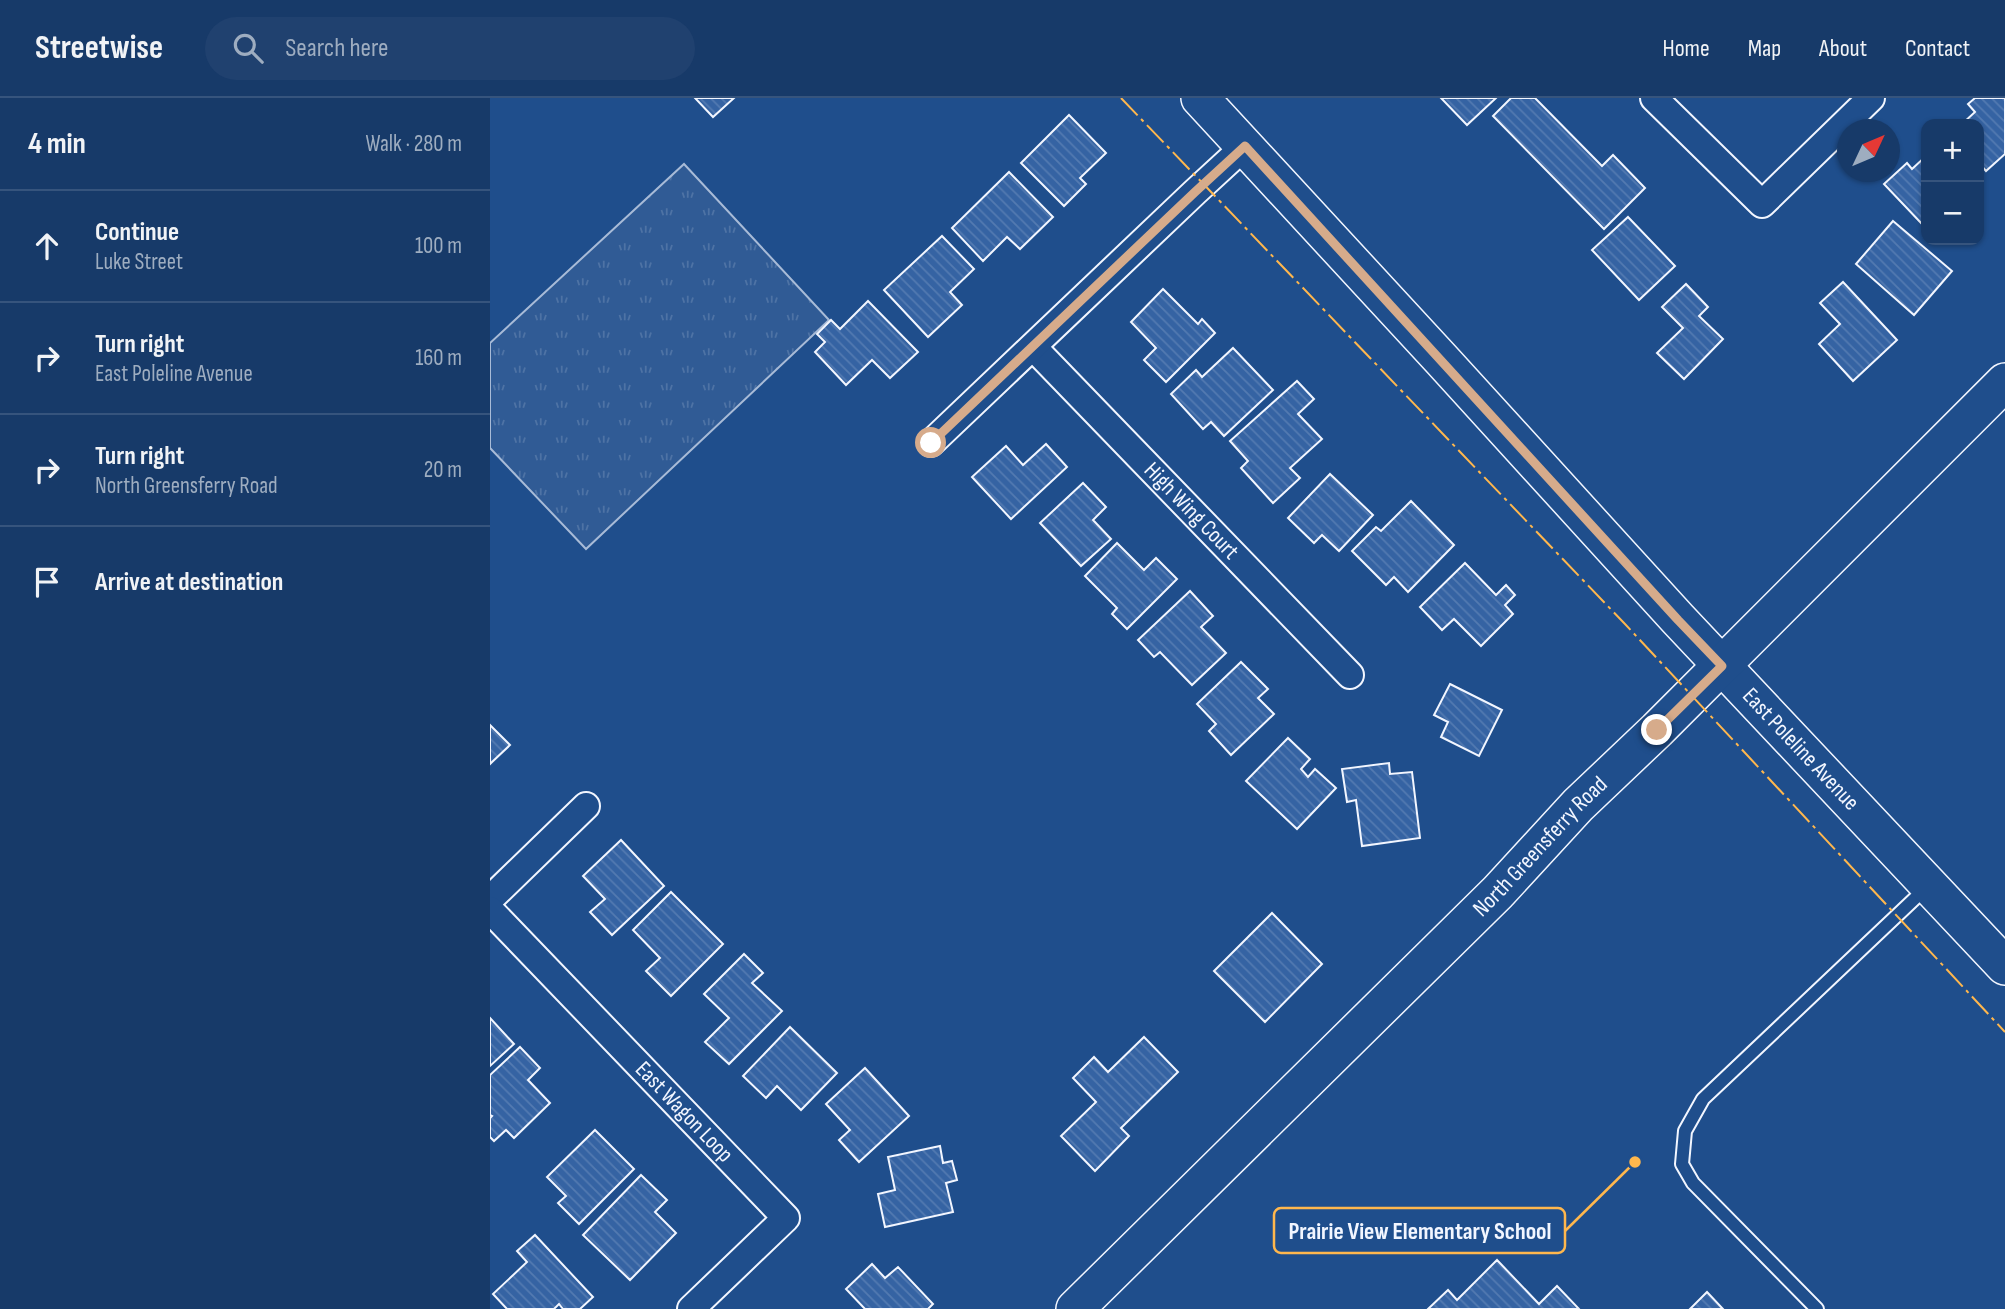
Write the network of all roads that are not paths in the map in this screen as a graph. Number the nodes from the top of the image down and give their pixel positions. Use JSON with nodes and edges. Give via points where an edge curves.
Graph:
{"nodes":[{"id":1,"x":1200,"y":98,"type":"edge"},
{"id":2,"x":1654,"y":98,"type":"edge"},
{"id":3,"x":1871,"y":98,"type":"edge"},
{"id":4,"x":1245,"y":146,"type":"junction"},
{"id":5,"x":1033,"y":347,"type":"junction"},
{"id":6,"x":2005,"y":382,"type":"edge"},
{"id":7,"x":931,"y":443,"type":"dead end"},
{"id":8,"x":1722,"y":666,"type":"junction"},
{"id":9,"x":1350,"y":675,"type":"dead end"},
{"id":10,"x":586,"y":806,"type":"dead end"},
{"id":11,"x":1928,"y":885,"type":"junction"},
{"id":12,"x":490,"y":899,"type":"edge"},
{"id":13,"x":490,"y":910,"type":"edge"},
{"id":14,"x":2005,"y":966,"type":"edge"},
{"id":15,"x":691,"y":1309,"type":"edge"},
{"id":16,"x":1075,"y":1309,"type":"edge"},
{"id":17,"x":1817,"y":1309,"type":"edge"}],
"edges":[{"from":1,"to":4,"type":"main road","name":"East Poleline Avenue"},
{"from":2,"to":3,"type":"street","via":[[1762,204]]},
{"from":4,"to":5,"type":"street"},
{"from":4,"to":8,"type":"main road","name":"East Poleline Avenue"},
{"from":5,"to":7,"type":"street"},
{"from":5,"to":9,"type":"street","name":"High Wing Court"},
{"from":6,"to":8,"type":"main road","name":"North Greensferry Road"},
{"from":8,"to":11,"type":"main road","name":"East Poleline Avenue"},
{"from":8,"to":16,"type":"main road","name":"North Greensferry Road"},
{"from":10,"to":12,"type":"street"},
{"from":11,"to":14,"type":"main road","name":"East Poleline Avenue"},
{"from":11,"to":17,"type":"lane","via":[[1703,1100],[1685,1131],[1682,1164],[1693,1183]]},
{"from":13,"to":15,"type":"street","name":"East Wagon Loop","via":[[786,1218]]}]}
